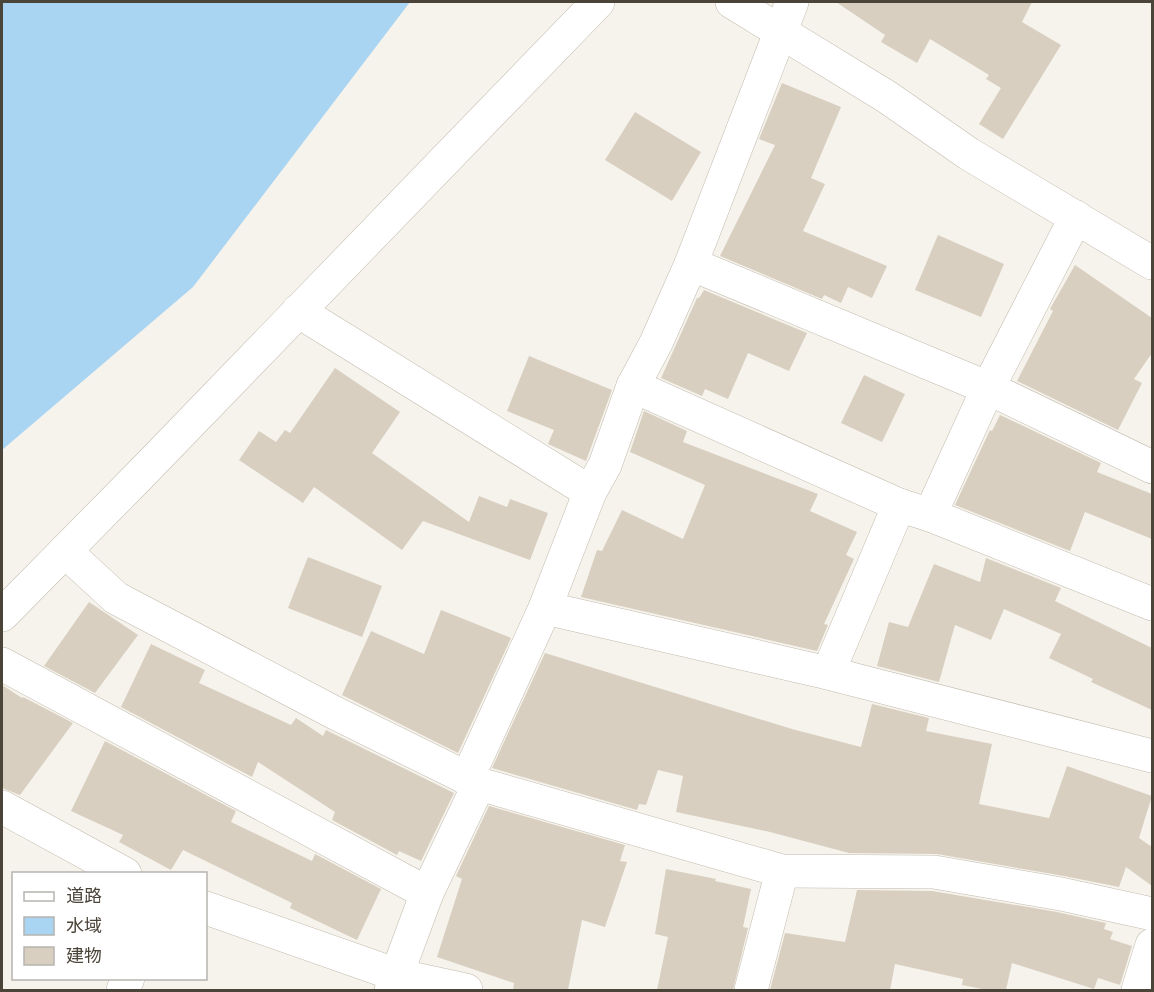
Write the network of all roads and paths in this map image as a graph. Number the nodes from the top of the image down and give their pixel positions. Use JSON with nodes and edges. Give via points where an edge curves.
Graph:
{"nodes":[{"id":1,"x":598,"y":2,"type":"edge"},
{"id":2,"x":732,"y":2,"type":"edge"},
{"id":3,"x":787,"y":16,"type":"edge"},
{"id":4,"x":1076,"y":217,"type":"junction"},
{"id":5,"x":1152,"y":263,"type":"edge"},
{"id":6,"x":691,"y":264,"type":"junction"},
{"id":7,"x":298,"y":311,"type":"junction"},
{"id":8,"x":633,"y":386,"type":"junction"},
{"id":9,"x":988,"y":388,"type":"junction"},
{"id":10,"x":1152,"y":467,"type":"edge"},
{"id":11,"x":590,"y":492,"type":"junction"},
{"id":12,"x":898,"y":505,"type":"junction"},
{"id":13,"x":930,"y":515,"type":"junction"},
{"id":14,"x":65,"y":550,"type":"junction"},
{"id":15,"x":1152,"y":604,"type":"edge"},
{"id":16,"x":545,"y":608,"type":"junction"},
{"id":17,"x":2,"y":615,"type":"edge"},
{"id":18,"x":2,"y":664,"type":"edge"},
{"id":19,"x":828,"y":673,"type":"junction"},
{"id":20,"x":1152,"y":756,"type":"edge"},
{"id":21,"x":473,"y":782,"type":"junction"},
{"id":22,"x":2,"y":807,"type":"edge"},
{"id":23,"x":782,"y":871,"type":"junction"},
{"id":24,"x":123,"y":872,"type":"edge"},
{"id":25,"x":428,"y":893,"type":"junction"},
{"id":26,"x":207,"y":908,"type":"edge"},
{"id":27,"x":1152,"y":914,"type":"edge"},
{"id":28,"x":1152,"y":945,"type":"edge"},
{"id":29,"x":394,"y":982,"type":"edge"},
{"id":30,"x":466,"y":990,"type":"edge"},
{"id":31,"x":751,"y":990,"type":"edge"},
{"id":32,"x":1138,"y":990,"type":"edge"}],
"edges":[{"from":1,"to":7,"type":"street"},
{"from":2,"to":3,"type":"street"},
{"from":3,"to":4,"type":"street","via":[[887,97],[969,154]]},
{"from":3,"to":6,"type":"street"},
{"from":4,"to":5,"type":"street"},
{"from":4,"to":9,"type":"street"},
{"from":6,"to":8,"type":"street"},
{"from":6,"to":9,"type":"street"},
{"from":7,"to":11,"type":"street"},
{"from":7,"to":14,"type":"street"},
{"from":8,"to":11,"type":"street","via":[[605,465]]},
{"from":8,"to":12,"type":"street"},
{"from":9,"to":10,"type":"street"},
{"from":9,"to":13,"type":"street"},
{"from":11,"to":16,"type":"street"},
{"from":12,"to":13,"type":"street"},
{"from":12,"to":19,"type":"street"},
{"from":13,"to":15,"type":"street"},
{"from":14,"to":17,"type":"street"},
{"from":14,"to":21,"type":"street","via":[[116,598]]},
{"from":16,"to":19,"type":"street"},
{"from":16,"to":21,"type":"street"},
{"from":18,"to":25,"type":"street"},
{"from":19,"to":20,"type":"street"},
{"from":21,"to":23,"type":"street"},
{"from":21,"to":25,"type":"street"},
{"from":22,"to":24,"type":"street"},
{"from":23,"to":27,"type":"street","via":[[934,872]]},
{"from":23,"to":31,"type":"street"},
{"from":25,"to":29,"type":"street"},
{"from":26,"to":29,"type":"street"},
{"from":28,"to":32,"type":"street"},
{"from":29,"to":30,"type":"street"}]}
